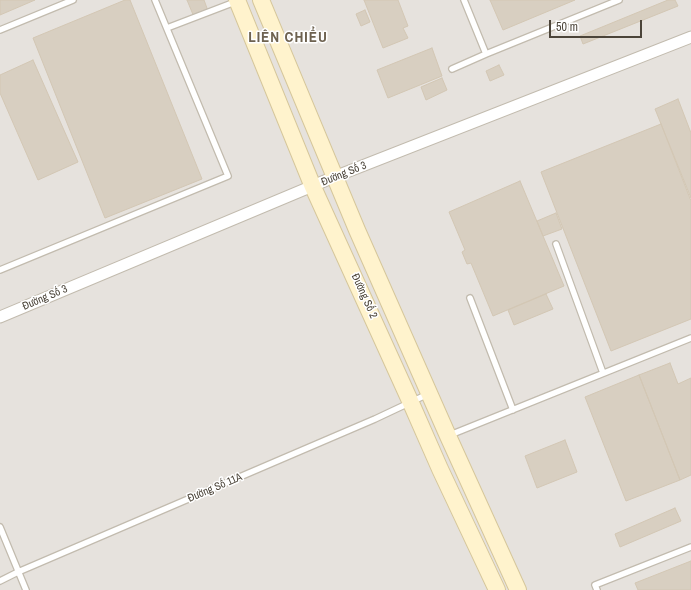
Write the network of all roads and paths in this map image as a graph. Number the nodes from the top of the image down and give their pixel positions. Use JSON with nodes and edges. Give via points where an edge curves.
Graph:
{"nodes":[{"id":1,"x":73,"y":0,"type":"edge"},
{"id":2,"x":155,"y":0,"type":"edge"},
{"id":3,"x":237,"y":0,"type":"edge"},
{"id":4,"x":261,"y":0,"type":"edge"},
{"id":5,"x":464,"y":0,"type":"edge"},
{"id":6,"x":619,"y":0,"type":"edge"},
{"id":7,"x":166,"y":28,"type":"junction"},
{"id":8,"x":0,"y":30,"type":"edge"},
{"id":9,"x":691,"y":37,"type":"edge"},
{"id":10,"x":486,"y":54,"type":"junction"},
{"id":11,"x":452,"y":69,"type":"dead end"},
{"id":12,"x":334,"y":177,"type":"junction"},
{"id":13,"x":313,"y":187,"type":"junction"},
{"id":14,"x":556,"y":244,"type":"dead end"},
{"id":15,"x":0,"y":270,"type":"edge"},
{"id":16,"x":470,"y":298,"type":"dead end"},
{"id":17,"x":0,"y":317,"type":"edge"},
{"id":18,"x":691,"y":338,"type":"edge"},
{"id":19,"x":603,"y":373,"type":"junction"},
{"id":20,"x":429,"y":394,"type":"junction"},
{"id":21,"x":412,"y":403,"type":"junction"},
{"id":22,"x":513,"y":410,"type":"junction"},
{"id":23,"x":448,"y":436,"type":"junction"},
{"id":24,"x":0,"y":527,"type":"edge"},
{"id":25,"x":691,"y":547,"type":"edge"},
{"id":26,"x":18,"y":572,"type":"junction"},
{"id":27,"x":0,"y":581,"type":"edge"},
{"id":28,"x":26,"y":590,"type":"edge"},
{"id":29,"x":497,"y":590,"type":"edge"},
{"id":30,"x":518,"y":590,"type":"edge"},
{"id":31,"x":597,"y":590,"type":"edge"}],
"edges":[{"from":1,"to":8,"type":"lane"},
{"from":2,"to":7,"type":"lane"},
{"from":3,"to":7,"type":"lane"},
{"from":3,"to":13,"type":"street","name":"Đường Số 2"},
{"from":4,"to":12,"type":"street","name":"Đường Số 2"},
{"from":5,"to":10,"type":"lane"},
{"from":6,"to":10,"type":"lane"},
{"from":7,"to":15,"type":"lane","via":[[228,176]]},
{"from":9,"to":12,"type":"street","name":"Đường Số 3"},
{"from":10,"to":11,"type":"lane"},
{"from":12,"to":13,"type":"street","name":"Đường Số 3"},
{"from":12,"to":20,"type":"street","name":"Đường Số 2"},
{"from":13,"to":17,"type":"street","name":"Đường Số 3"},
{"from":13,"to":21,"type":"street","name":"Đường Số 2"},
{"from":14,"to":19,"type":"lane"},
{"from":16,"to":22,"type":"lane"},
{"from":18,"to":19,"type":"lane"},
{"from":19,"to":22,"type":"lane"},
{"from":20,"to":21,"type":"lane","name":"Đường Số 11A"},
{"from":20,"to":23,"type":"street","name":"Đường Số 2"},
{"from":21,"to":26,"type":"lane","name":"Đường Số 11A"},
{"from":21,"to":29,"type":"street","name":"Đường Số 2"},
{"from":22,"to":23,"type":"lane"},
{"from":23,"to":30,"type":"street","name":"Đường Số 2"},
{"from":24,"to":26,"type":"lane"},
{"from":25,"to":31,"type":"lane","via":[[595,585]]},
{"from":26,"to":27,"type":"lane","name":"Đường Số 11A"},
{"from":26,"to":28,"type":"lane"}]}
